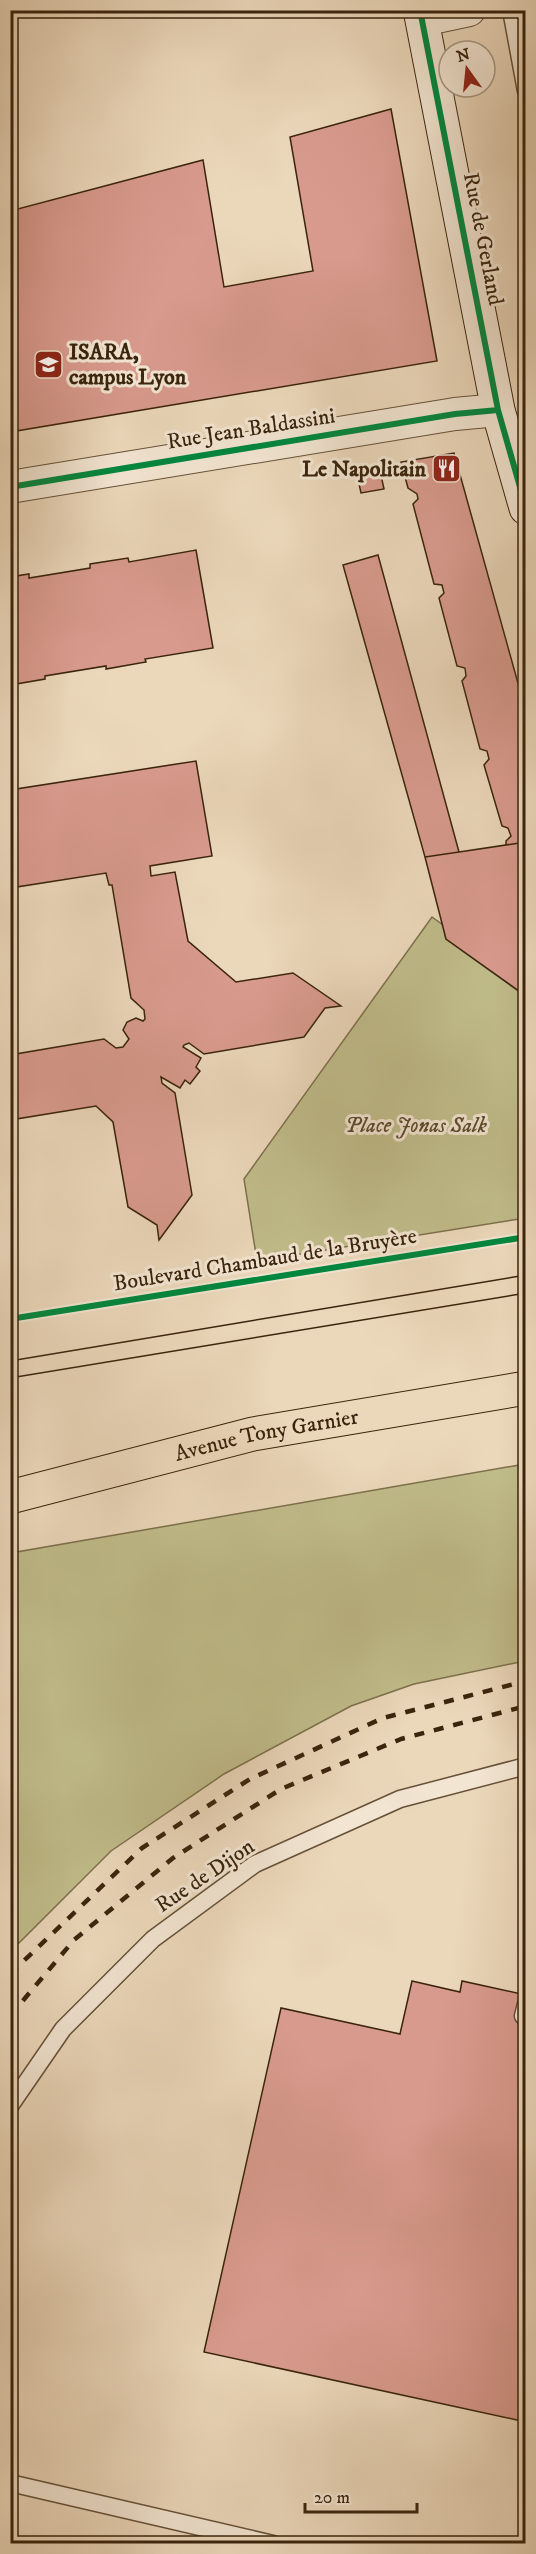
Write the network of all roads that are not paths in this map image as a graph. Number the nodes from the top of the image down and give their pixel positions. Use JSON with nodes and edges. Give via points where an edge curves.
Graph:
{"nodes":[{"id":1,"x":469,"y":10,"type":"edge"},
{"id":2,"x":511,"y":10,"type":"edge"},
{"id":3,"x":421,"y":15,"type":"edge"},
{"id":4,"x":525,"y":91,"type":"edge"},
{"id":5,"x":498,"y":410,"type":"junction"},
{"id":6,"x":10,"y":487,"type":"edge"},
{"id":7,"x":525,"y":508,"type":"edge"},
{"id":8,"x":525,"y":1388,"type":"edge"},
{"id":9,"x":10,"y":1497,"type":"edge"},
{"id":10,"x":525,"y":1766,"type":"edge"},
{"id":11,"x":525,"y":2004,"type":"edge"},
{"id":12,"x":525,"y":2016,"type":"edge"},
{"id":13,"x":10,"y":2106,"type":"edge"},
{"id":14,"x":10,"y":2483,"type":"edge"},
{"id":15,"x":273,"y":2544,"type":"edge"}],
"edges":[{"from":1,"to":3,"type":"street"},
{"from":2,"to":4,"type":"lane"},
{"from":3,"to":5,"type":"street","name":"Rue de Gerland"},
{"from":5,"to":6,"type":"street","name":"Rue Jean Baldassini"},
{"from":5,"to":7,"type":"street","name":"Rue de Gerland"},
{"from":8,"to":9,"type":"main road","name":"Avenue Tony Garnier","via":[[253,1434]]},
{"from":10,"to":13,"type":"lane","name":"Rue de Dijon","via":[[400,1799],[255,1864],[145,1947],[63,2029]]},
{"from":11,"to":12,"type":"lane"},
{"from":14,"to":15,"type":"lane"}]}
